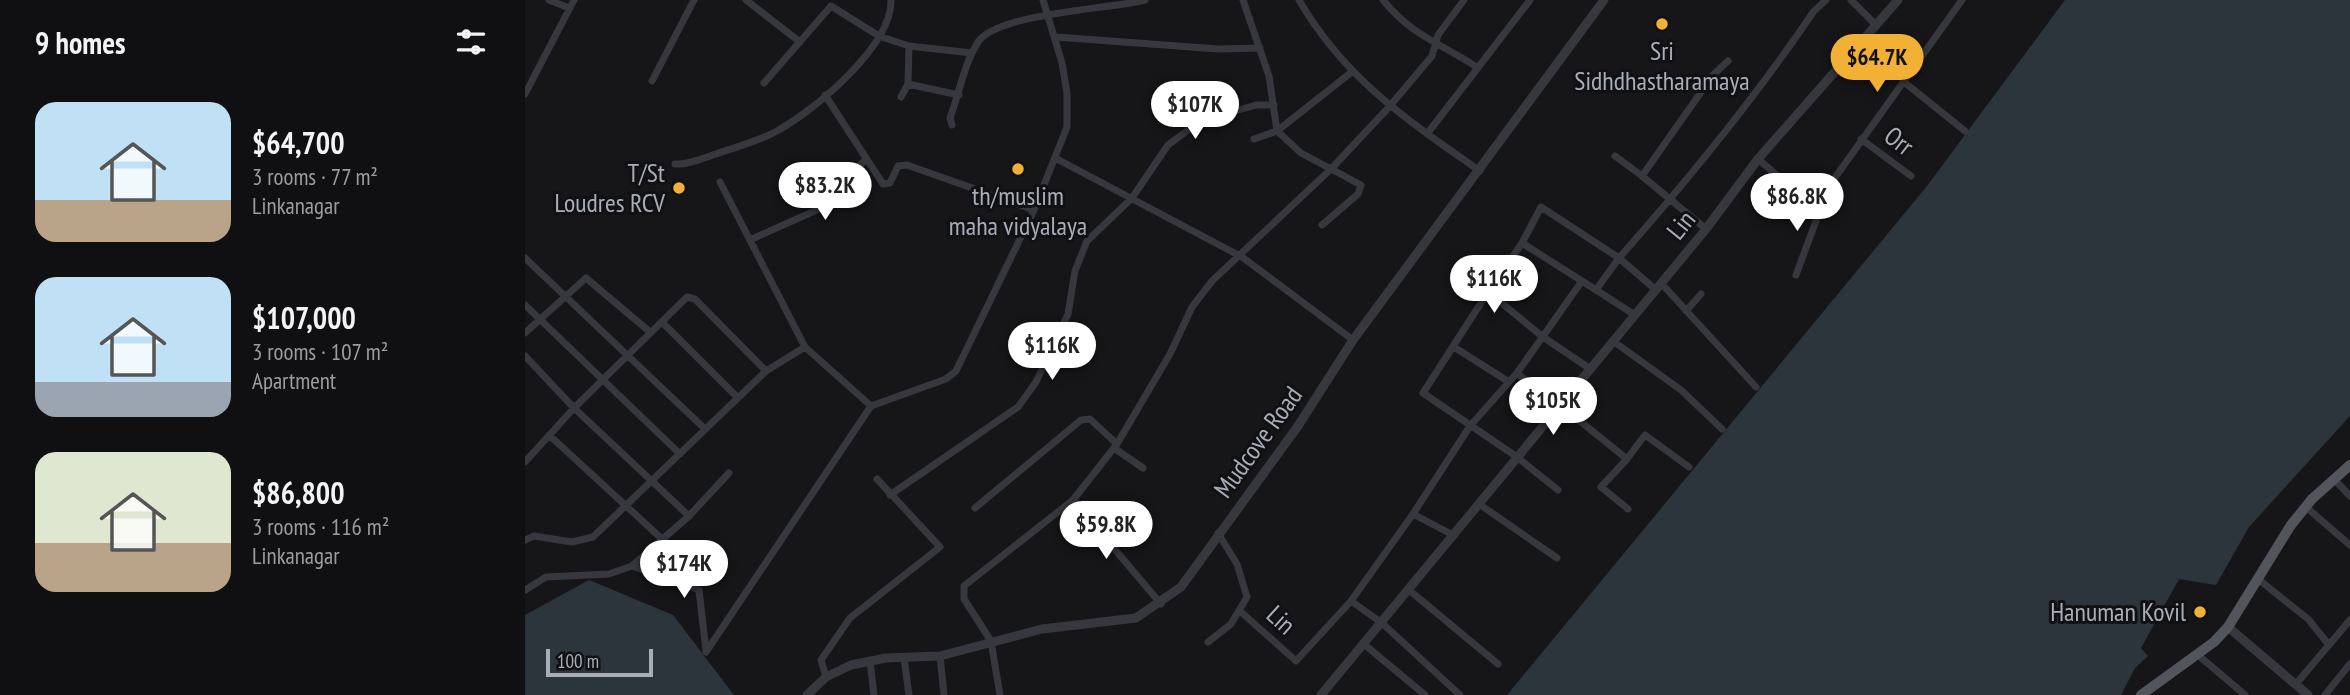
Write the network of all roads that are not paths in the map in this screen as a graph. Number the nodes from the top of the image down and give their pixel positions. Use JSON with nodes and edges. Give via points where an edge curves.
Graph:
{"nodes":[{"id":1,"x":549,"y":0,"type":"edge"},
{"id":2,"x":575,"y":0,"type":"edge"},
{"id":3,"x":694,"y":0,"type":"edge"},
{"id":4,"x":746,"y":0,"type":"edge"},
{"id":5,"x":891,"y":0,"type":"edge"},
{"id":6,"x":1043,"y":0,"type":"edge"},
{"id":7,"x":1145,"y":0,"type":"edge"},
{"id":8,"x":1243,"y":0,"type":"edge"},
{"id":9,"x":1299,"y":0,"type":"edge"},
{"id":10,"x":1383,"y":0,"type":"edge"},
{"id":11,"x":1464,"y":0,"type":"edge"},
{"id":12,"x":1530,"y":0,"type":"edge"},
{"id":13,"x":1604,"y":0,"type":"edge"},
{"id":14,"x":1826,"y":0,"type":"edge"},
{"id":15,"x":1851,"y":0,"type":"edge"},
{"id":16,"x":1898,"y":0,"type":"edge"},
{"id":17,"x":1962,"y":0,"type":"edge"},
{"id":18,"x":569,"y":8,"type":"junction"},
{"id":19,"x":1048,"y":13,"type":"junction"},
{"id":20,"x":1876,"y":25,"type":"junction"},
{"id":21,"x":879,"y":36,"type":"junction"},
{"id":22,"x":1056,"y":37,"type":"junction"},
{"id":23,"x":800,"y":42,"type":"junction"},
{"id":24,"x":909,"y":46,"type":"junction"},
{"id":25,"x":1436,"y":46,"type":"junction"},
{"id":26,"x":1260,"y":48,"type":"junction"},
{"id":27,"x":972,"y":53,"type":"junction"},
{"id":28,"x":1728,"y":61,"type":"dead end"},
{"id":29,"x":1478,"y":68,"type":"junction"},
{"id":30,"x":1353,"y":71,"type":"junction"},
{"id":31,"x":652,"y":81,"type":"dead end"},
{"id":32,"x":1903,"y":82,"type":"junction"},
{"id":33,"x":764,"y":83,"type":"dead end"},
{"id":34,"x":908,"y":85,"type":"junction"},
{"id":35,"x":525,"y":94,"type":"edge"},
{"id":36,"x":959,"y":94,"type":"junction"},
{"id":37,"x":1172,"y":94,"type":"dead end"},
{"id":38,"x":825,"y":95,"type":"junction"},
{"id":39,"x":901,"y":97,"type":"dead end"},
{"id":40,"x":1274,"y":105,"type":"junction"},
{"id":41,"x":1389,"y":107,"type":"junction"},
{"id":42,"x":952,"y":125,"type":"dead end"},
{"id":43,"x":1195,"y":125,"type":"junction"},
{"id":44,"x":1277,"y":131,"type":"junction"},
{"id":45,"x":1965,"y":131,"type":"dead end"},
{"id":46,"x":1427,"y":134,"type":"junction"},
{"id":47,"x":1254,"y":139,"type":"dead end"},
{"id":48,"x":1861,"y":139,"type":"junction"},
{"id":49,"x":1615,"y":156,"type":"dead end"},
{"id":50,"x":1056,"y":159,"type":"junction"},
{"id":51,"x":1758,"y":159,"type":"junction"},
{"id":52,"x":865,"y":160,"type":"junction"},
{"id":53,"x":675,"y":164,"type":"dead end"},
{"id":54,"x":1332,"y":168,"type":"junction"},
{"id":55,"x":1480,"y":171,"type":"junction"},
{"id":56,"x":1642,"y":176,"type":"junction"},
{"id":57,"x":1910,"y":176,"type":"dead end"},
{"id":58,"x":720,"y":182,"type":"dead end"},
{"id":59,"x":1132,"y":198,"type":"junction"},
{"id":60,"x":1670,"y":200,"type":"junction"},
{"id":61,"x":1821,"y":204,"type":"junction"},
{"id":62,"x":1034,"y":210,"type":"junction"},
{"id":63,"x":1322,"y":225,"type":"dead end"},
{"id":64,"x":1706,"y":229,"type":"junction"},
{"id":65,"x":752,"y":239,"type":"junction"},
{"id":66,"x":1522,"y":243,"type":"junction"},
{"id":67,"x":1242,"y":257,"type":"junction"},
{"id":68,"x":525,"y":258,"type":"edge"},
{"id":69,"x":1619,"y":258,"type":"junction"},
{"id":70,"x":1796,"y":275,"type":"dead end"},
{"id":71,"x":1582,"y":281,"type":"junction"},
{"id":72,"x":1658,"y":286,"type":"junction"},
{"id":73,"x":1596,"y":290,"type":"junction"},
{"id":74,"x":1487,"y":292,"type":"junction"},
{"id":75,"x":1701,"y":293,"type":"dead end"},
{"id":76,"x":564,"y":295,"type":"junction"},
{"id":77,"x":525,"y":305,"type":"edge"},
{"id":78,"x":1686,"y":312,"type":"junction"},
{"id":79,"x":1635,"y":315,"type":"junction"},
{"id":80,"x":539,"y":319,"type":"junction"},
{"id":81,"x":661,"y":322,"type":"junction"},
{"id":82,"x":650,"y":332,"type":"junction"},
{"id":83,"x":525,"y":333,"type":"edge"},
{"id":84,"x":1543,"y":337,"type":"junction"},
{"id":85,"x":1353,"y":340,"type":"junction"},
{"id":86,"x":1613,"y":341,"type":"junction"},
{"id":87,"x":805,"y":347,"type":"junction"},
{"id":88,"x":1454,"y":347,"type":"junction"},
{"id":89,"x":525,"y":356,"type":"edge"},
{"id":90,"x":627,"y":356,"type":"junction"},
{"id":91,"x":1589,"y":368,"type":"junction"},
{"id":92,"x":766,"y":371,"type":"junction"},
{"id":93,"x":1517,"y":373,"type":"junction"},
{"id":94,"x":601,"y":381,"type":"junction"},
{"id":95,"x":1509,"y":382,"type":"junction"},
{"id":96,"x":1756,"y":387,"type":"dead end"},
{"id":97,"x":738,"y":398,"type":"junction"},
{"id":98,"x":871,"y":406,"type":"junction"},
{"id":99,"x":1559,"y":406,"type":"junction"},
{"id":100,"x":573,"y":408,"type":"junction"},
{"id":101,"x":1470,"y":425,"type":"junction"},
{"id":102,"x":705,"y":429,"type":"junction"},
{"id":103,"x":1722,"y":429,"type":"dead end"},
{"id":104,"x":549,"y":435,"type":"junction"},
{"id":105,"x":1115,"y":446,"type":"junction"},
{"id":106,"x":680,"y":454,"type":"junction"},
{"id":107,"x":1517,"y":457,"type":"junction"},
{"id":108,"x":1627,"y":459,"type":"junction"},
{"id":109,"x":525,"y":462,"type":"edge"},
{"id":110,"x":2350,"y":464,"type":"edge"},
{"id":111,"x":1689,"y":467,"type":"dead end"},
{"id":112,"x":1143,"y":468,"type":"dead end"},
{"id":113,"x":729,"y":473,"type":"dead end"},
{"id":114,"x":877,"y":479,"type":"dead end"},
{"id":115,"x":652,"y":480,"type":"junction"},
{"id":116,"x":2335,"y":480,"type":"junction"},
{"id":117,"x":1557,"y":490,"type":"dead end"},
{"id":118,"x":890,"y":495,"type":"junction"},
{"id":119,"x":2350,"y":496,"type":"edge"},
{"id":120,"x":1073,"y":500,"type":"junction"},
{"id":121,"x":1479,"y":504,"type":"junction"},
{"id":122,"x":625,"y":507,"type":"junction"},
{"id":123,"x":2306,"y":507,"type":"junction"},
{"id":124,"x":975,"y":508,"type":"dead end"},
{"id":125,"x":1628,"y":509,"type":"dead end"},
{"id":126,"x":1413,"y":514,"type":"junction"},
{"id":127,"x":689,"y":516,"type":"junction"},
{"id":128,"x":1219,"y":533,"type":"junction"},
{"id":129,"x":1453,"y":535,"type":"junction"},
{"id":130,"x":662,"y":539,"type":"junction"},
{"id":131,"x":525,"y":540,"type":"edge"},
{"id":132,"x":2350,"y":545,"type":"edge"},
{"id":133,"x":1557,"y":558,"type":"dead end"},
{"id":134,"x":632,"y":566,"type":"junction"},
{"id":135,"x":2257,"y":579,"type":"junction"},
{"id":136,"x":525,"y":590,"type":"edge"},
{"id":137,"x":1409,"y":590,"type":"junction"},
{"id":138,"x":1352,"y":601,"type":"junction"},
{"id":139,"x":1161,"y":604,"type":"junction"},
{"id":140,"x":1240,"y":611,"type":"junction"},
{"id":141,"x":2350,"y":620,"type":"edge"},
{"id":142,"x":1382,"y":623,"type":"junction"},
{"id":143,"x":2228,"y":627,"type":"junction"},
{"id":144,"x":991,"y":640,"type":"junction"},
{"id":145,"x":1208,"y":642,"type":"dead end"},
{"id":146,"x":1365,"y":645,"type":"junction"},
{"id":147,"x":2329,"y":645,"type":"junction"},
{"id":148,"x":2199,"y":655,"type":"junction"},
{"id":149,"x":940,"y":656,"type":"junction"},
{"id":150,"x":904,"y":658,"type":"junction"},
{"id":151,"x":870,"y":661,"type":"junction"},
{"id":152,"x":1498,"y":664,"type":"dead end"},
{"id":153,"x":2350,"y":664,"type":"edge"},
{"id":154,"x":826,"y":677,"type":"junction"},
{"id":155,"x":2296,"y":684,"type":"junction"},
{"id":156,"x":2143,"y":694,"type":"edge"},
{"id":157,"x":807,"y":695,"type":"edge"},
{"id":158,"x":874,"y":695,"type":"edge"},
{"id":159,"x":909,"y":695,"type":"edge"},
{"id":160,"x":944,"y":695,"type":"edge"},
{"id":161,"x":1000,"y":695,"type":"edge"},
{"id":162,"x":1321,"y":695,"type":"edge"},
{"id":163,"x":1425,"y":695,"type":"edge"},
{"id":164,"x":1460,"y":695,"type":"edge"},
{"id":165,"x":2245,"y":695,"type":"edge"},
{"id":166,"x":2308,"y":695,"type":"edge"},
{"id":167,"x":2325,"y":695,"type":"edge"}],
"edges":[{"from":1,"to":18,"type":"street"},
{"from":2,"to":18,"type":"street"},
{"from":3,"to":31,"type":"street"},
{"from":4,"to":23,"type":"street"},
{"from":5,"to":21,"type":"street"},
{"from":6,"to":19,"type":"street"},
{"from":7,"to":19,"type":"street"},
{"from":8,"to":26,"type":"street"},
{"from":9,"to":30,"type":"street","via":[[1314,26]]},
{"from":10,"to":25,"type":"street"},
{"from":11,"to":25,"type":"street","via":[[1438,35]]},
{"from":12,"to":29,"type":"street"},
{"from":13,"to":55,"type":"street","name":"Mudcove Road"},
{"from":14,"to":60,"type":"street"},
{"from":15,"to":20,"type":"street"},
{"from":16,"to":20,"type":"street","name":"Lin"},
{"from":17,"to":32,"type":"street"},
{"from":18,"to":35,"type":"street"},
{"from":19,"to":22,"type":"street"},
{"from":19,"to":27,"type":"street","via":[[989,32]]},
{"from":20,"to":51,"type":"street","name":"Lin"},
{"from":21,"to":23,"type":"street","via":[[831,6]]},
{"from":21,"to":24,"type":"street"},
{"from":21,"to":38,"type":"street","via":[[858,67]]},
{"from":22,"to":26,"type":"street"},
{"from":22,"to":50,"type":"street","via":[[1069,113]]},
{"from":23,"to":33,"type":"street"},
{"from":24,"to":27,"type":"street"},
{"from":24,"to":34,"type":"street"},
{"from":25,"to":29,"type":"street","via":[[1449,48]]},
{"from":25,"to":41,"type":"street"},
{"from":26,"to":40,"type":"street"},
{"from":27,"to":36,"type":"street"},
{"from":28,"to":56,"type":"street","via":[[1713,75]]},
{"from":29,"to":46,"type":"street"},
{"from":30,"to":41,"type":"street"},
{"from":30,"to":44,"type":"street"},
{"from":32,"to":45,"type":"street","name":"Orr"},
{"from":32,"to":48,"type":"street"},
{"from":34,"to":36,"type":"street"},
{"from":34,"to":39,"type":"street"},
{"from":36,"to":42,"type":"street"},
{"from":37,"to":43,"type":"street"},
{"from":38,"to":52,"type":"street"},
{"from":38,"to":53,"type":"street","via":[[778,131]]},
{"from":40,"to":43,"type":"street","via":[[1256,105]]},
{"from":40,"to":44,"type":"street"},
{"from":41,"to":46,"type":"street"},
{"from":41,"to":54,"type":"street"},
{"from":43,"to":59,"type":"street","via":[[1168,145]]},
{"from":44,"to":47,"type":"street"},
{"from":44,"to":54,"type":"street","via":[[1301,153]]},
{"from":46,"to":55,"type":"street"},
{"from":48,"to":57,"type":"street","name":"Orr"},
{"from":48,"to":61,"type":"street"},
{"from":49,"to":56,"type":"street"},
{"from":50,"to":59,"type":"street"},
{"from":50,"to":62,"type":"street"},
{"from":51,"to":61,"type":"street"},
{"from":51,"to":64,"type":"street","name":"Lin"},
{"from":52,"to":62,"type":"street","via":[[887,185],[898,166],[907,165]]},
{"from":52,"to":65,"type":"street","via":[[819,209]]},
{"from":54,"to":63,"type":"street","via":[[1356,181],[1361,189]]},
{"from":54,"to":67,"type":"street"},
{"from":55,"to":85,"type":"street","name":"Mudcove Road"},
{"from":56,"to":60,"type":"street"},
{"from":58,"to":65,"type":"street"},
{"from":59,"to":67,"type":"street"},
{"from":59,"to":118,"type":"street","via":[[1087,241],[1075,271],[1067,314],[1036,382],[1018,407]]},
{"from":60,"to":64,"type":"street"},
{"from":60,"to":69,"type":"street"},
{"from":61,"to":70,"type":"street"},
{"from":62,"to":98,"type":"street","via":[[956,371],[946,379]]},
{"from":64,"to":72,"type":"street","name":"Lin"},
{"from":65,"to":87,"type":"street"},
{"from":66,"to":69,"type":"street","via":[[1541,207]]},
{"from":66,"to":71,"type":"street"},
{"from":66,"to":74,"type":"street"},
{"from":67,"to":85,"type":"street"},
{"from":67,"to":105,"type":"street","via":[[1212,281],[1192,307],[1170,354]]},
{"from":68,"to":76,"type":"street"},
{"from":69,"to":72,"type":"street"},
{"from":69,"to":73,"type":"street"},
{"from":71,"to":73,"type":"street"},
{"from":71,"to":84,"type":"street","name":"Lin"},
{"from":72,"to":78,"type":"street"},
{"from":72,"to":79,"type":"street","name":"Lin"},
{"from":73,"to":79,"type":"street"},
{"from":74,"to":84,"type":"street"},
{"from":74,"to":88,"type":"street"},
{"from":75,"to":78,"type":"street"},
{"from":76,"to":80,"type":"street"},
{"from":76,"to":82,"type":"street","via":[[586,278]]},
{"from":76,"to":90,"type":"street"},
{"from":77,"to":80,"type":"street"},
{"from":78,"to":96,"type":"street"},
{"from":79,"to":86,"type":"street","name":"Lin"},
{"from":80,"to":83,"type":"street"},
{"from":80,"to":94,"type":"street"},
{"from":81,"to":82,"type":"street"},
{"from":81,"to":92,"type":"street","via":[[687,297],[695,299]]},
{"from":81,"to":97,"type":"street"},
{"from":82,"to":90,"type":"street"},
{"from":84,"to":91,"type":"street"},
{"from":84,"to":93,"type":"street","name":"Lin"},
{"from":85,"to":128,"type":"street","name":"Mudcove Road","via":[[1298,426]]},
{"from":86,"to":91,"type":"street","name":"Lin"},
{"from":86,"to":103,"type":"street","via":[[1681,390]]},
{"from":87,"to":92,"type":"street"},
{"from":87,"to":98,"type":"street"},
{"from":88,"to":95,"type":"street"},
{"from":88,"to":101,"type":"street","via":[[1423,393]]},
{"from":89,"to":100,"type":"street"},
{"from":90,"to":94,"type":"street"},
{"from":90,"to":102,"type":"street"},
{"from":91,"to":99,"type":"street","name":"Lin"},
{"from":92,"to":97,"type":"street"},
{"from":93,"to":95,"type":"street","name":"Lin"},
{"from":93,"to":99,"type":"street"},
{"from":94,"to":100,"type":"street"},
{"from":94,"to":106,"type":"street"},
{"from":95,"to":101,"type":"street","name":"Lin"},
{"from":97,"to":102,"type":"street"},
{"from":98,"to":134,"type":"street","via":[[706,652],[699,590]]},
{"from":99,"to":107,"type":"street","name":"Lin"},
{"from":99,"to":108,"type":"street"},
{"from":100,"to":104,"type":"street"},
{"from":100,"to":115,"type":"street"},
{"from":101,"to":107,"type":"street"},
{"from":101,"to":126,"type":"street","name":"Lin"},
{"from":102,"to":106,"type":"street"},
{"from":104,"to":109,"type":"street"},
{"from":104,"to":122,"type":"street"},
{"from":105,"to":112,"type":"street"},
{"from":105,"to":120,"type":"street"},
{"from":105,"to":124,"type":"street","via":[[1090,419],[1081,420]]},
{"from":106,"to":115,"type":"street"},
{"from":107,"to":117,"type":"street"},
{"from":107,"to":121,"type":"street","name":"Lin"},
{"from":108,"to":111,"type":"street","via":[[1645,435]]},
{"from":108,"to":125,"type":"street","via":[[1601,487]]},
{"from":110,"to":116,"type":"main road"},
{"from":113,"to":127,"type":"street"},
{"from":114,"to":118,"type":"street"},
{"from":115,"to":122,"type":"street"},
{"from":115,"to":127,"type":"street"},
{"from":116,"to":119,"type":"street"},
{"from":116,"to":123,"type":"main road"},
{"from":118,"to":154,"type":"street","via":[[940,547],[850,618],[821,660]]},
{"from":120,"to":139,"type":"street"},
{"from":120,"to":144,"type":"street","via":[[964,586],[964,598]]},
{"from":121,"to":129,"type":"street","name":"Lin"},
{"from":121,"to":133,"type":"street"},
{"from":122,"to":130,"type":"street"},
{"from":122,"to":131,"type":"street","via":[[593,537],[554,541],[534,536]]},
{"from":123,"to":132,"type":"street"},
{"from":123,"to":135,"type":"main road"},
{"from":126,"to":129,"type":"street"},
{"from":126,"to":138,"type":"street","name":"Lin"},
{"from":127,"to":130,"type":"street"},
{"from":128,"to":139,"type":"street","name":"Mudcove Road","via":[[1181,587]]},
{"from":128,"to":140,"type":"street","via":[[1237,564],[1247,597]]},
{"from":129,"to":137,"type":"street","name":"Lin"},
{"from":130,"to":134,"type":"street"},
{"from":134,"to":136,"type":"street","via":[[609,574],[546,578]]},
{"from":135,"to":143,"type":"main road"},
{"from":135,"to":147,"type":"street","via":[[2308,619]]},
{"from":137,"to":142,"type":"street","name":"Lin"},
{"from":137,"to":152,"type":"street"},
{"from":138,"to":140,"type":"street","name":"Lin","via":[[1296,661]]},
{"from":138,"to":142,"type":"street"},
{"from":139,"to":144,"type":"street","name":"Mudcove Road","via":[[1136,618]]},
{"from":140,"to":145,"type":"street"},
{"from":141,"to":147,"type":"street"},
{"from":142,"to":146,"type":"street","name":"Lin"},
{"from":142,"to":164,"type":"street"},
{"from":143,"to":148,"type":"main road"},
{"from":143,"to":155,"type":"street"},
{"from":144,"to":149,"type":"street","name":"Mudcove Road"},
{"from":144,"to":161,"type":"street"},
{"from":146,"to":162,"type":"street","name":"Lin"},
{"from":146,"to":163,"type":"street"},
{"from":147,"to":155,"type":"street"},
{"from":148,"to":156,"type":"main road"},
{"from":148,"to":165,"type":"street"},
{"from":149,"to":150,"type":"street","name":"Mudcove Road"},
{"from":149,"to":160,"type":"street"},
{"from":150,"to":151,"type":"street","name":"Mudcove Road"},
{"from":150,"to":159,"type":"street"},
{"from":151,"to":154,"type":"street","name":"Mudcove Road"},
{"from":151,"to":158,"type":"street"},
{"from":153,"to":167,"type":"street"},
{"from":154,"to":157,"type":"street","name":"Mudcove Road"},
{"from":155,"to":166,"type":"street"}]}
